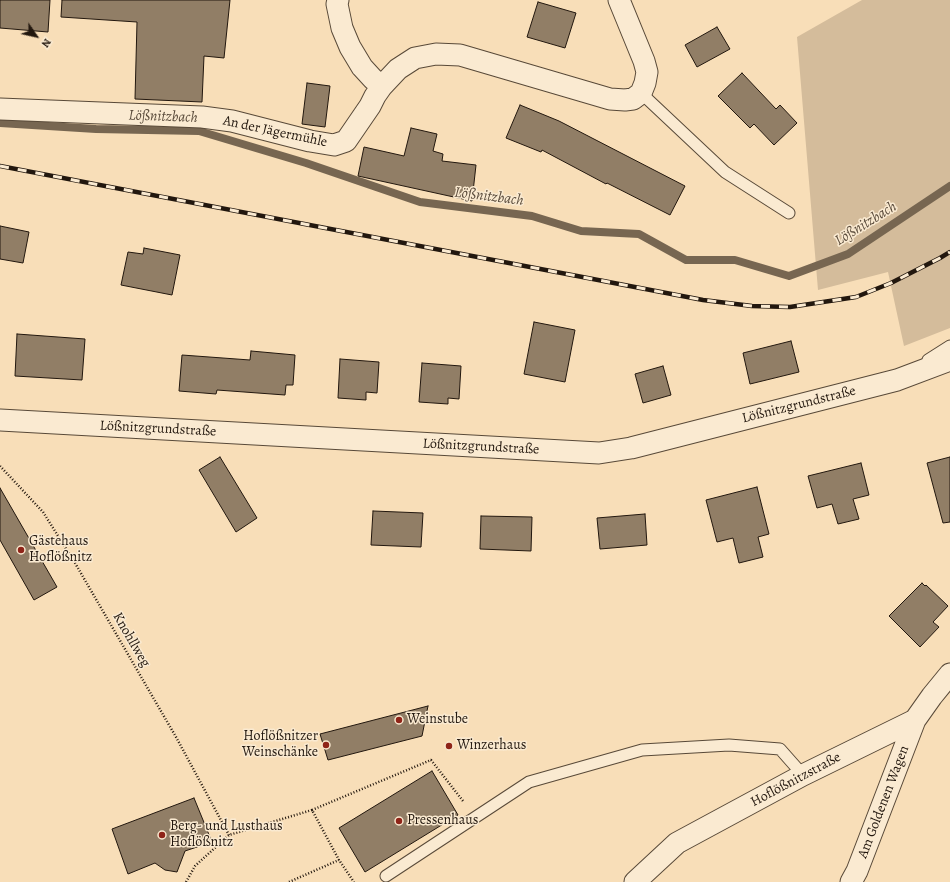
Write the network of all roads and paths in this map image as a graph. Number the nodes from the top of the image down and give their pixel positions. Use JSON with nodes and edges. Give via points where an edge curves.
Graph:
{"nodes":[{"id":1,"x":338,"y":0,"type":"edge"},
{"id":2,"x":619,"y":0,"type":"edge"},
{"id":3,"x":382,"y":86,"type":"junction"},
{"id":4,"x":641,"y":93,"type":"junction"},
{"id":5,"x":0,"y":109,"type":"edge"},
{"id":6,"x":790,"y":213,"type":"dead end"},
{"id":7,"x":950,"y":346,"type":"edge"},
{"id":8,"x":950,"y":360,"type":"edge"},
{"id":9,"x":897,"y":380,"type":"junction"},
{"id":10,"x":0,"y":420,"type":"edge"},
{"id":11,"x":0,"y":466,"type":"edge"},
{"id":12,"x":950,"y":674,"type":"edge"},
{"id":13,"x":915,"y":720,"type":"junction"},
{"id":14,"x":803,"y":775,"type":"junction"},
{"id":15,"x":490,"y":807,"type":"junction"},
{"id":16,"x":312,"y":810,"type":"junction"},
{"id":17,"x":229,"y":835,"type":"junction"},
{"id":18,"x":339,"y":860,"type":"junction"},
{"id":19,"x":386,"y":876,"type":"dead end"},
{"id":20,"x":186,"y":882,"type":"edge"},
{"id":21,"x":289,"y":882,"type":"edge"},
{"id":22,"x":354,"y":882,"type":"edge"},
{"id":23,"x":635,"y":882,"type":"edge"},
{"id":24,"x":851,"y":882,"type":"edge"}],
"edges":[{"from":1,"to":3,"type":"street","via":[[342,28],[350,47],[362,67]]},
{"from":2,"to":4,"type":"street","via":[[647,72]]},
{"from":3,"to":4,"type":"street","name":"An der Jägermühle","via":[[398,69],[415,58],[436,54],[460,55],[610,100],[633,99]]},
{"from":3,"to":5,"type":"street","name":"An der Jägermühle","via":[[346,141],[334,145],[232,121],[202,117]]},
{"from":4,"to":6,"type":"lane","via":[[725,172]]},
{"from":7,"to":9,"type":"lane"},
{"from":8,"to":9,"type":"street","name":"Lößnitzgrundstraße"},
{"from":9,"to":10,"type":"street","name":"Lößnitzgrundstraße","via":[[631,448],[599,453]]},
{"from":11,"to":17,"type":"path","name":"Knohllweg","via":[[43,512],[75,563],[176,737]]},
{"from":12,"to":13,"type":"street","name":"Hoflößnitzstraße"},
{"from":13,"to":14,"type":"street","name":"Hoflößnitzstraße"},
{"from":13,"to":24,"type":"street","name":"Am Goldenen Wagen"},
{"from":14,"to":15,"type":"lane","via":[[780,749],[729,745],[642,750],[529,782]]},
{"from":14,"to":23,"type":"street","name":"Hoflößnitzstraße","via":[[678,843]]},
{"from":15,"to":16,"type":"path","via":[[465,803],[431,760]]},
{"from":15,"to":19,"type":"lane"},
{"from":16,"to":17,"type":"path"},
{"from":16,"to":18,"type":"path"},
{"from":17,"to":20,"type":"path","via":[[195,866]]},
{"from":18,"to":21,"type":"path"},
{"from":18,"to":22,"type":"path"}]}
